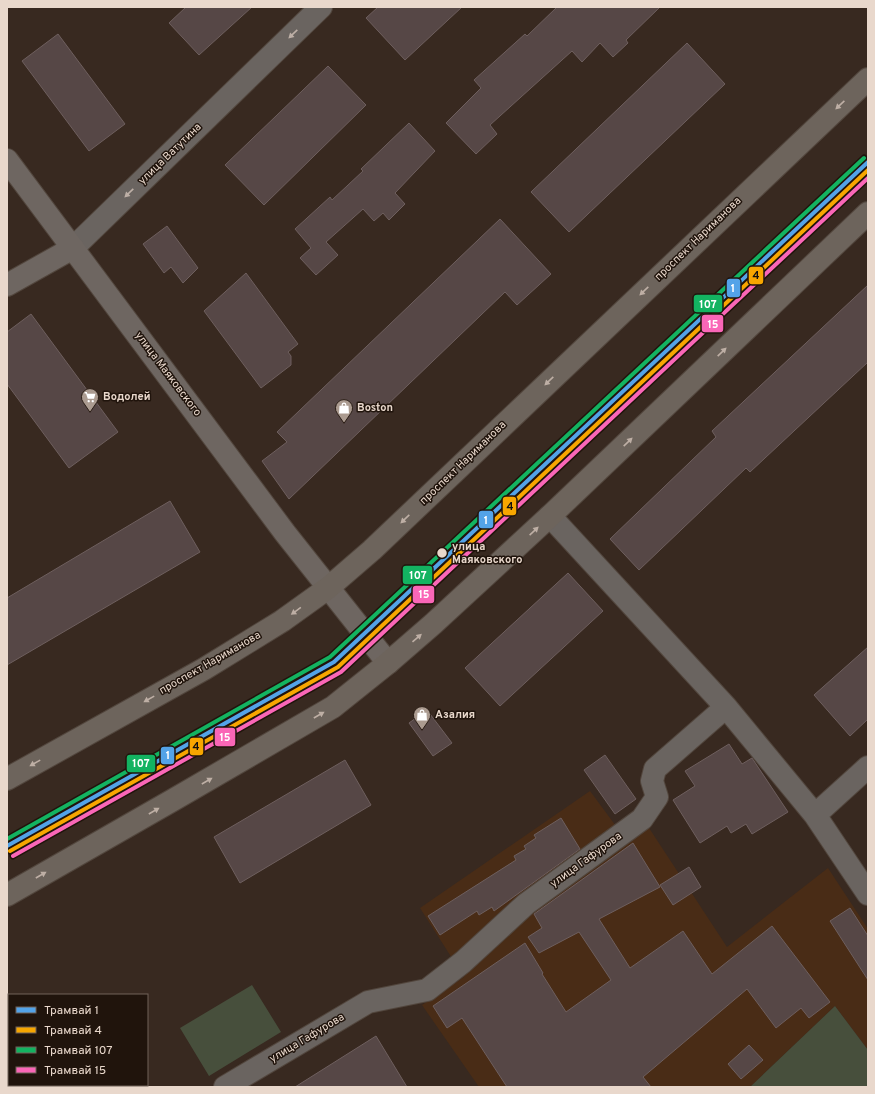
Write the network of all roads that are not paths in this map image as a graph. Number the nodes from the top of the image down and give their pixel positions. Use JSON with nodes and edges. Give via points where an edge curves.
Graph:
{"nodes":[{"id":1,"x":321,"y":7,"type":"edge"},
{"id":2,"x":868,"y":79,"type":"edge"},
{"id":3,"x":7,"y":160,"type":"edge"},
{"id":4,"x":868,"y":213,"type":"edge"},
{"id":5,"x":73,"y":248,"type":"junction"},
{"id":6,"x":7,"y":285,"type":"edge"},
{"id":7,"x":550,"y":516,"type":"junction"},
{"id":8,"x":328,"y":588,"type":"junction"},
{"id":9,"x":388,"y":663,"type":"junction"},
{"id":10,"x":726,"y":707,"type":"junction"},
{"id":11,"x":868,"y":767,"type":"edge"},
{"id":12,"x":7,"y":779,"type":"edge"},
{"id":13,"x":815,"y":815,"type":"junction"},
{"id":14,"x":868,"y":894,"type":"edge"},
{"id":15,"x":7,"y":895,"type":"edge"},
{"id":16,"x":225,"y":1087,"type":"edge"}],
"edges":[{"from":1,"to":5,"type":"street","name":"улица Ватутина","one_way":true},
{"from":2,"to":8,"type":"main road","name":"проспект Нариманова","one_way":true,"via":[[372,550]]},
{"from":3,"to":5,"type":"street","name":"улица Маяковского"},
{"from":7,"to":4,"type":"main road","one_way":true},
{"from":5,"to":6,"type":"street","name":"улица Ватутина"},
{"from":5,"to":8,"type":"street","name":"улица Маяковского"},
{"from":9,"to":7,"type":"main road","one_way":true,"via":[[434,624]]},
{"from":7,"to":10,"type":"street"},
{"from":8,"to":9,"type":"street","name":"улица Маяковского"},
{"from":8,"to":12,"type":"main road","name":"проспект Нариманова","one_way":true,"via":[[282,621],[204,669]]},
{"from":15,"to":9,"type":"main road","one_way":true,"via":[[332,707]]},
{"from":10,"to":13,"type":"street"},
{"from":10,"to":16,"type":"street","name":"улица Гафурова","via":[[655,769],[652,781],[658,797],[642,819],[526,904],[463,962],[427,990],[368,1002]]},
{"from":11,"to":13,"type":"street"},
{"from":13,"to":14,"type":"street"}]}
